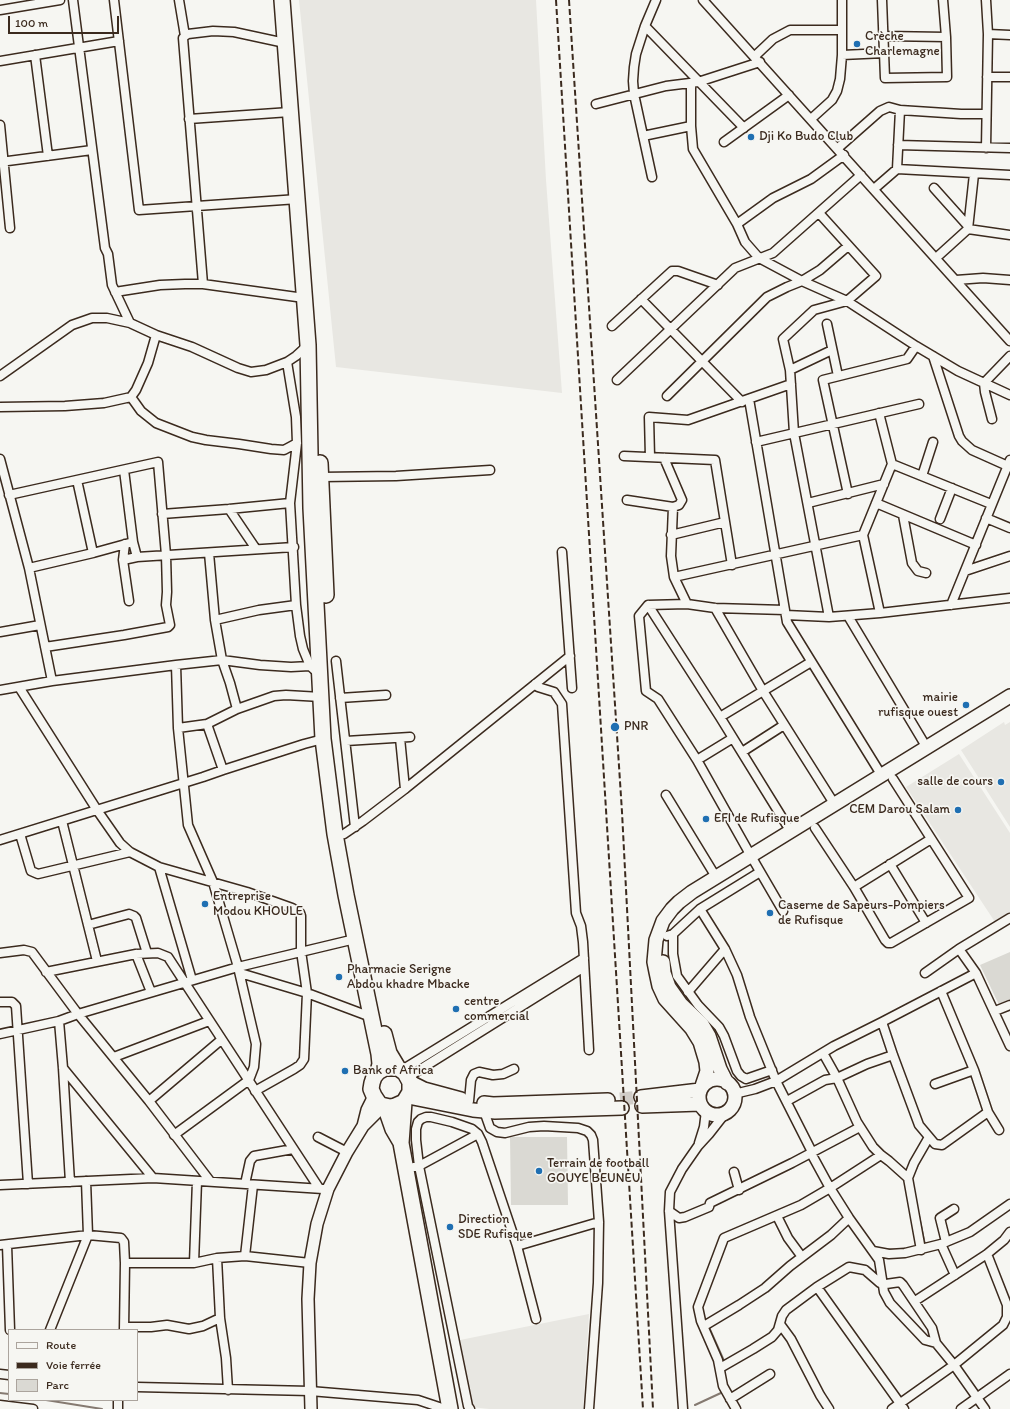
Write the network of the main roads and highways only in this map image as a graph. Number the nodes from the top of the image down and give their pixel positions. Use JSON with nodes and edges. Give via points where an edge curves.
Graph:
{"nodes":[{"id":1,"x":282,"y":0,"type":"edge"},
{"id":2,"x":292,"y":0,"type":"edge"},
{"id":3,"x":1010,"y":696,"type":"edge"},
{"id":4,"x":1010,"y":706,"type":"edge"},
{"id":5,"x":887,"y":777,"type":"junction"},
{"id":6,"x":755,"y":864,"type":"junction"},
{"id":7,"x":378,"y":1072,"type":"junction"},
{"id":8,"x":404,"y":1074,"type":"junction"},
{"id":9,"x":727,"y":1083,"type":"junction"},
{"id":10,"x":701,"y":1088,"type":"junction"},
{"id":11,"x":406,"y":1099,"type":"junction"},
{"id":12,"x":380,"y":1102,"type":"junction"},
{"id":13,"x":703,"y":1107,"type":"junction"},
{"id":14,"x":401,"y":1144,"type":"junction"},
{"id":15,"x":450,"y":1409,"type":"edge"}],
"edges":[{"from":1,"to":7,"type":"highway","via":[[308,345],[315,671],[321,697],[323,739],[335,834],[379,1054]]},
{"from":2,"to":8,"type":"highway","via":[[313,284],[320,477],[336,775],[350,830],[349,862],[382,1029],[389,1054]]},
{"from":3,"to":5,"type":"main road","via":[[927,748]]},
{"from":4,"to":5,"type":"main road"},
{"from":5,"to":6,"type":"main road","via":[[815,828]]},
{"from":5,"to":6,"type":"main road","via":[[791,832]]},
{"from":6,"to":9,"type":"main road","via":[[686,906],[677,916],[664,943],[662,958],[669,987],[681,1004],[702,1024]]},
{"from":6,"to":10,"type":"main road","via":[[716,877],[692,892],[672,909],[658,933],[654,962],[659,986],[700,1042],[706,1062]]},
{"from":7,"to":8,"type":"highway","via":[[385,1068]]},
{"from":7,"to":12,"type":"highway","via":[[371,1089]]},
{"from":8,"to":11,"type":"highway","via":[[410,1092]]},
{"from":8,"to":11,"type":"main road","via":[[424,1089],[469,1101],[493,1104],[621,1104],[520,1112],[484,1111]]},
{"from":9,"to":10,"type":"main road","via":[[714,1079]]},
{"from":9,"to":13,"type":"main road","via":[[734,1094],[733,1104],[727,1111],[714,1114]]},
{"from":10,"to":13,"type":"main road","via":[[699,1099]]},
{"from":10,"to":13,"type":"main road","via":[[641,1102]]},
{"from":11,"to":12,"type":"highway","via":[[395,1106]]},
{"from":11,"to":14,"type":"highway"},
{"from":12,"to":14,"type":"highway"},
{"from":14,"to":15,"type":"highway","via":[[412,1168]]}]}
